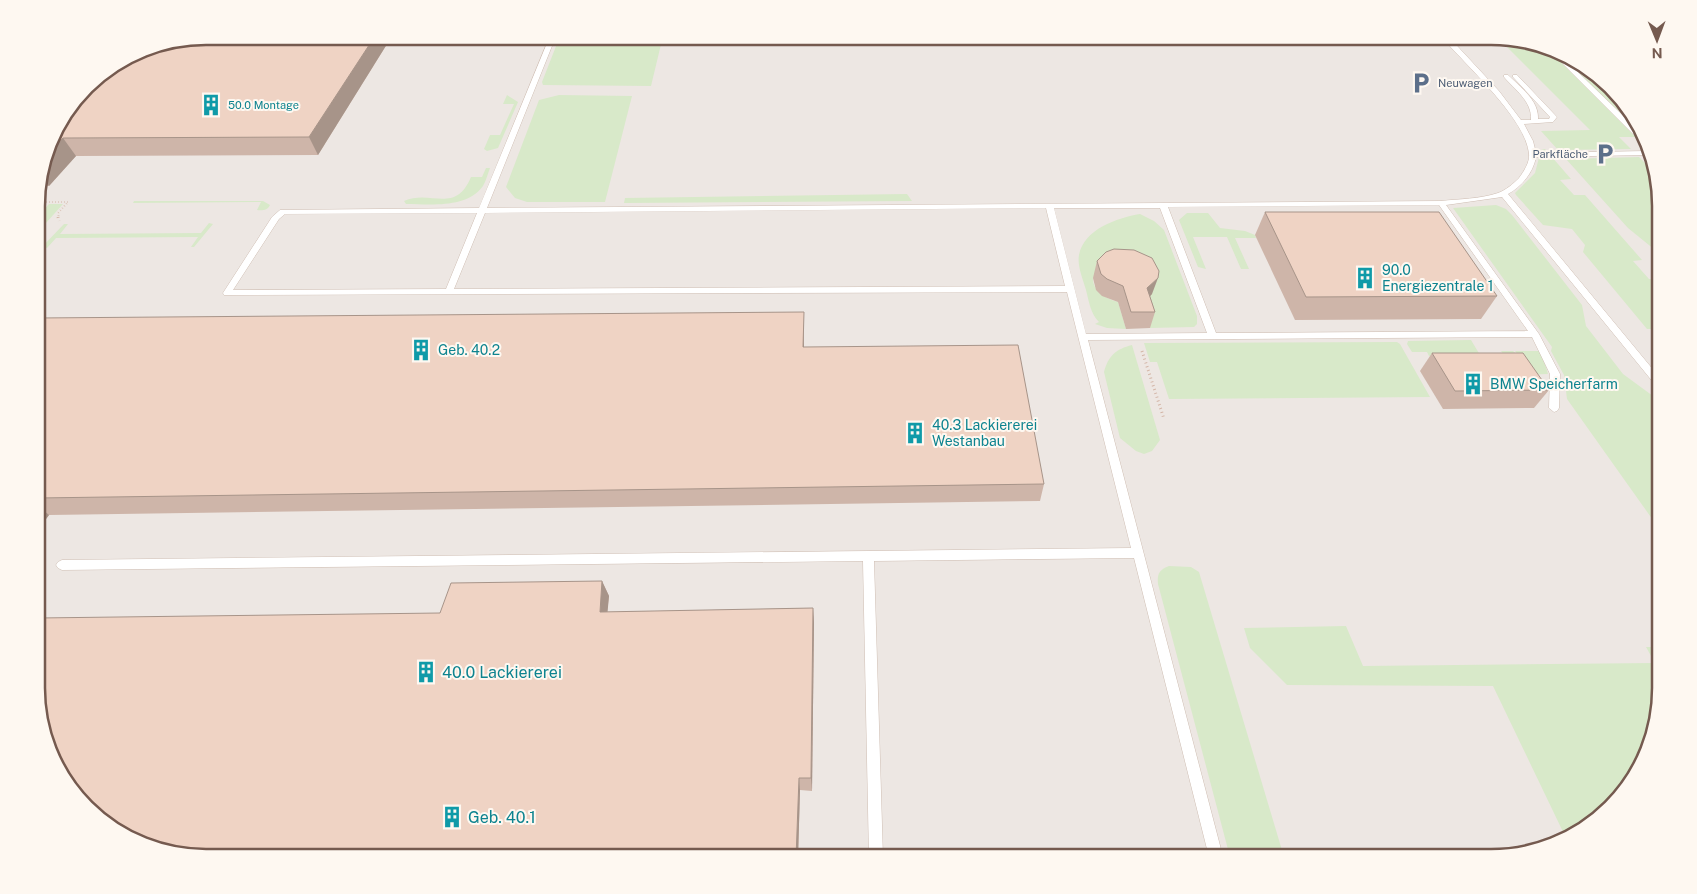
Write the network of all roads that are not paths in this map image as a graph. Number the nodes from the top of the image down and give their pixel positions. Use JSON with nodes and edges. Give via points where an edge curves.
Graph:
{"nodes":[{"id":1,"x":549,"y":45,"type":"edge"},
{"id":2,"x":1452,"y":45,"type":"edge"},
{"id":3,"x":1567,"y":65,"type":"edge"},
{"id":4,"x":1506,"y":76,"type":"dead end"},
{"id":5,"x":1515,"y":76,"type":"dead end"},
{"id":6,"x":1534,"y":121,"type":"junction"},
{"id":7,"x":1520,"y":122,"type":"junction"},
{"id":8,"x":1631,"y":127,"type":"edge"},
{"id":9,"x":1643,"y":153,"type":"edge"},
{"id":10,"x":1534,"y":155,"type":"junction"},
{"id":11,"x":1504,"y":194,"type":"junction"},
{"id":12,"x":1441,"y":203,"type":"junction"},
{"id":13,"x":1163,"y":205,"type":"junction"},
{"id":14,"x":1049,"y":206,"type":"junction"},
{"id":15,"x":482,"y":210,"type":"junction"},
{"id":16,"x":1070,"y":289,"type":"junction"},
{"id":17,"x":449,"y":292,"type":"junction"},
{"id":18,"x":1535,"y":334,"type":"junction"},
{"id":19,"x":1213,"y":336,"type":"junction"},
{"id":20,"x":1082,"y":337,"type":"junction"},
{"id":21,"x":1652,"y":375,"type":"edge"},
{"id":22,"x":1554,"y":408,"type":"dead end"},
{"id":23,"x":1138,"y":553,"type":"junction"},
{"id":24,"x":868,"y":556,"type":"junction"},
{"id":25,"x":62,"y":565,"type":"dead end"},
{"id":26,"x":876,"y":849,"type":"edge"},
{"id":27,"x":1214,"y":849,"type":"edge"}],
"edges":[{"from":1,"to":15,"type":"lane"},
{"from":2,"to":7,"type":"lane"},
{"from":3,"to":8,"type":"lane"},
{"from":4,"to":6,"type":"lane","via":[[1532,106],[1536,113]]},
{"from":5,"to":6,"type":"lane","via":[[1554,117],[1551,121]]},
{"from":6,"to":7,"type":"lane"},
{"from":7,"to":10,"type":"lane","via":[[1530,138]]},
{"from":9,"to":10,"type":"lane"},
{"from":10,"to":11,"type":"lane","via":[[1530,168]]},
{"from":11,"to":12,"type":"lane"},
{"from":11,"to":21,"type":"lane"},
{"from":12,"to":13,"type":"lane"},
{"from":12,"to":18,"type":"lane"},
{"from":13,"to":14,"type":"lane"},
{"from":13,"to":19,"type":"lane"},
{"from":14,"to":15,"type":"lane"},
{"from":14,"to":16,"type":"lane"},
{"from":15,"to":17,"type":"lane"},
{"from":15,"to":17,"type":"lane","via":[[283,212],[276,217],[227,293]]},
{"from":16,"to":17,"type":"lane"},
{"from":16,"to":20,"type":"lane"},
{"from":18,"to":19,"type":"lane"},
{"from":18,"to":22,"type":"lane","via":[[1555,374]]},
{"from":19,"to":20,"type":"lane"},
{"from":20,"to":23,"type":"lane"},
{"from":23,"to":24,"type":"lane"},
{"from":23,"to":27,"type":"lane"},
{"from":24,"to":25,"type":"lane"},
{"from":24,"to":26,"type":"lane"}]}
